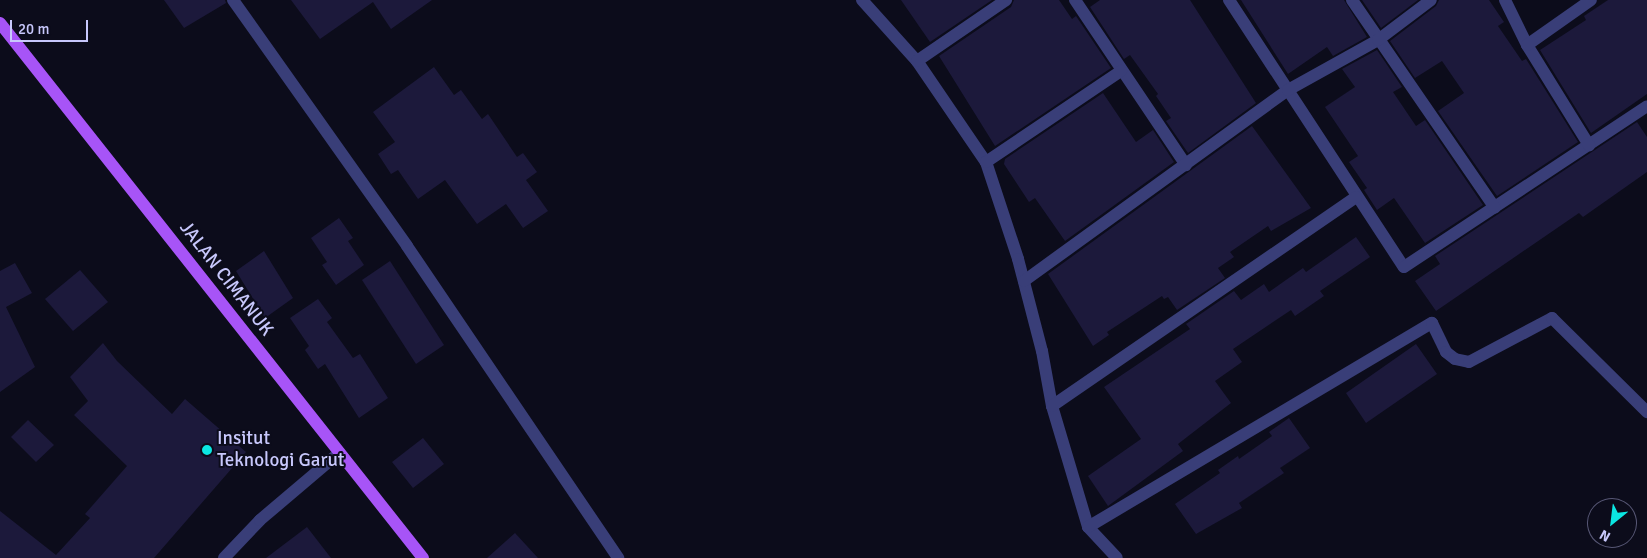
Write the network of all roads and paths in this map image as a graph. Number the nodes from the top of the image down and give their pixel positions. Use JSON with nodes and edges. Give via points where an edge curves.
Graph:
{"nodes":[{"id":1,"x":862,"y":0,"type":"edge"},
{"id":2,"x":1006,"y":0,"type":"edge"},
{"id":3,"x":1075,"y":0,"type":"edge"},
{"id":4,"x":1229,"y":0,"type":"edge"},
{"id":5,"x":1352,"y":0,"type":"edge"},
{"id":6,"x":1431,"y":0,"type":"edge"},
{"id":7,"x":1505,"y":0,"type":"edge"},
{"id":8,"x":1591,"y":0,"type":"edge"},
{"id":9,"x":239,"y":2,"type":"edge"},
{"id":10,"x":0,"y":23,"type":"edge"},
{"id":11,"x":1378,"y":40,"type":"junction"},
{"id":12,"x":1528,"y":46,"type":"junction"},
{"id":13,"x":917,"y":61,"type":"junction"},
{"id":14,"x":1122,"y":72,"type":"junction"},
{"id":15,"x":1288,"y":90,"type":"junction"},
{"id":16,"x":1647,"y":106,"type":"edge"},
{"id":17,"x":1589,"y":145,"type":"junction"},
{"id":18,"x":986,"y":162,"type":"junction"},
{"id":19,"x":1186,"y":165,"type":"junction"},
{"id":20,"x":1356,"y":196,"type":"junction"},
{"id":21,"x":1494,"y":208,"type":"junction"},
{"id":22,"x":1024,"y":281,"type":"junction"},
{"id":23,"x":1052,"y":406,"type":"junction"},
{"id":24,"x":1647,"y":412,"type":"edge"},
{"id":25,"x":339,"y":453,"type":"junction"},
{"id":26,"x":1088,"y":527,"type":"junction"},
{"id":27,"x":1108,"y":556,"type":"edge"},
{"id":28,"x":224,"y":558,"type":"edge"},
{"id":29,"x":423,"y":558,"type":"edge"},
{"id":30,"x":618,"y":558,"type":"edge"}],
"edges":[{"from":1,"to":13,"type":"street"},
{"from":2,"to":13,"type":"street"},
{"from":3,"to":14,"type":"street"},
{"from":4,"to":15,"type":"street"},
{"from":5,"to":11,"type":"street"},
{"from":6,"to":11,"type":"street"},
{"from":7,"to":12,"type":"street"},
{"from":8,"to":12,"type":"street"},
{"from":9,"to":30,"type":"street"},
{"from":10,"to":25,"type":"main road","name":"JALAN CIMANUK"},
{"from":11,"to":15,"type":"street"},
{"from":11,"to":21,"type":"street"},
{"from":12,"to":17,"type":"street"},
{"from":13,"to":18,"type":"street"},
{"from":14,"to":18,"type":"street"},
{"from":14,"to":19,"type":"street"},
{"from":15,"to":19,"type":"street"},
{"from":15,"to":20,"type":"street"},
{"from":16,"to":17,"type":"street"},
{"from":17,"to":21,"type":"street"},
{"from":18,"to":22,"type":"street"},
{"from":19,"to":22,"type":"street"},
{"from":20,"to":21,"type":"street","via":[[1404,267]]},
{"from":20,"to":23,"type":"street"},
{"from":22,"to":23,"type":"street"},
{"from":23,"to":26,"type":"street"},
{"from":24,"to":26,"type":"street","via":[[1552,318],[1468,362],[1455,359],[1446,352],[1432,323]]},
{"from":25,"to":28,"type":"street","via":[[260,520]]},
{"from":25,"to":29,"type":"main road","name":"JALAN CIMANUK"},
{"from":26,"to":27,"type":"street"}]}
